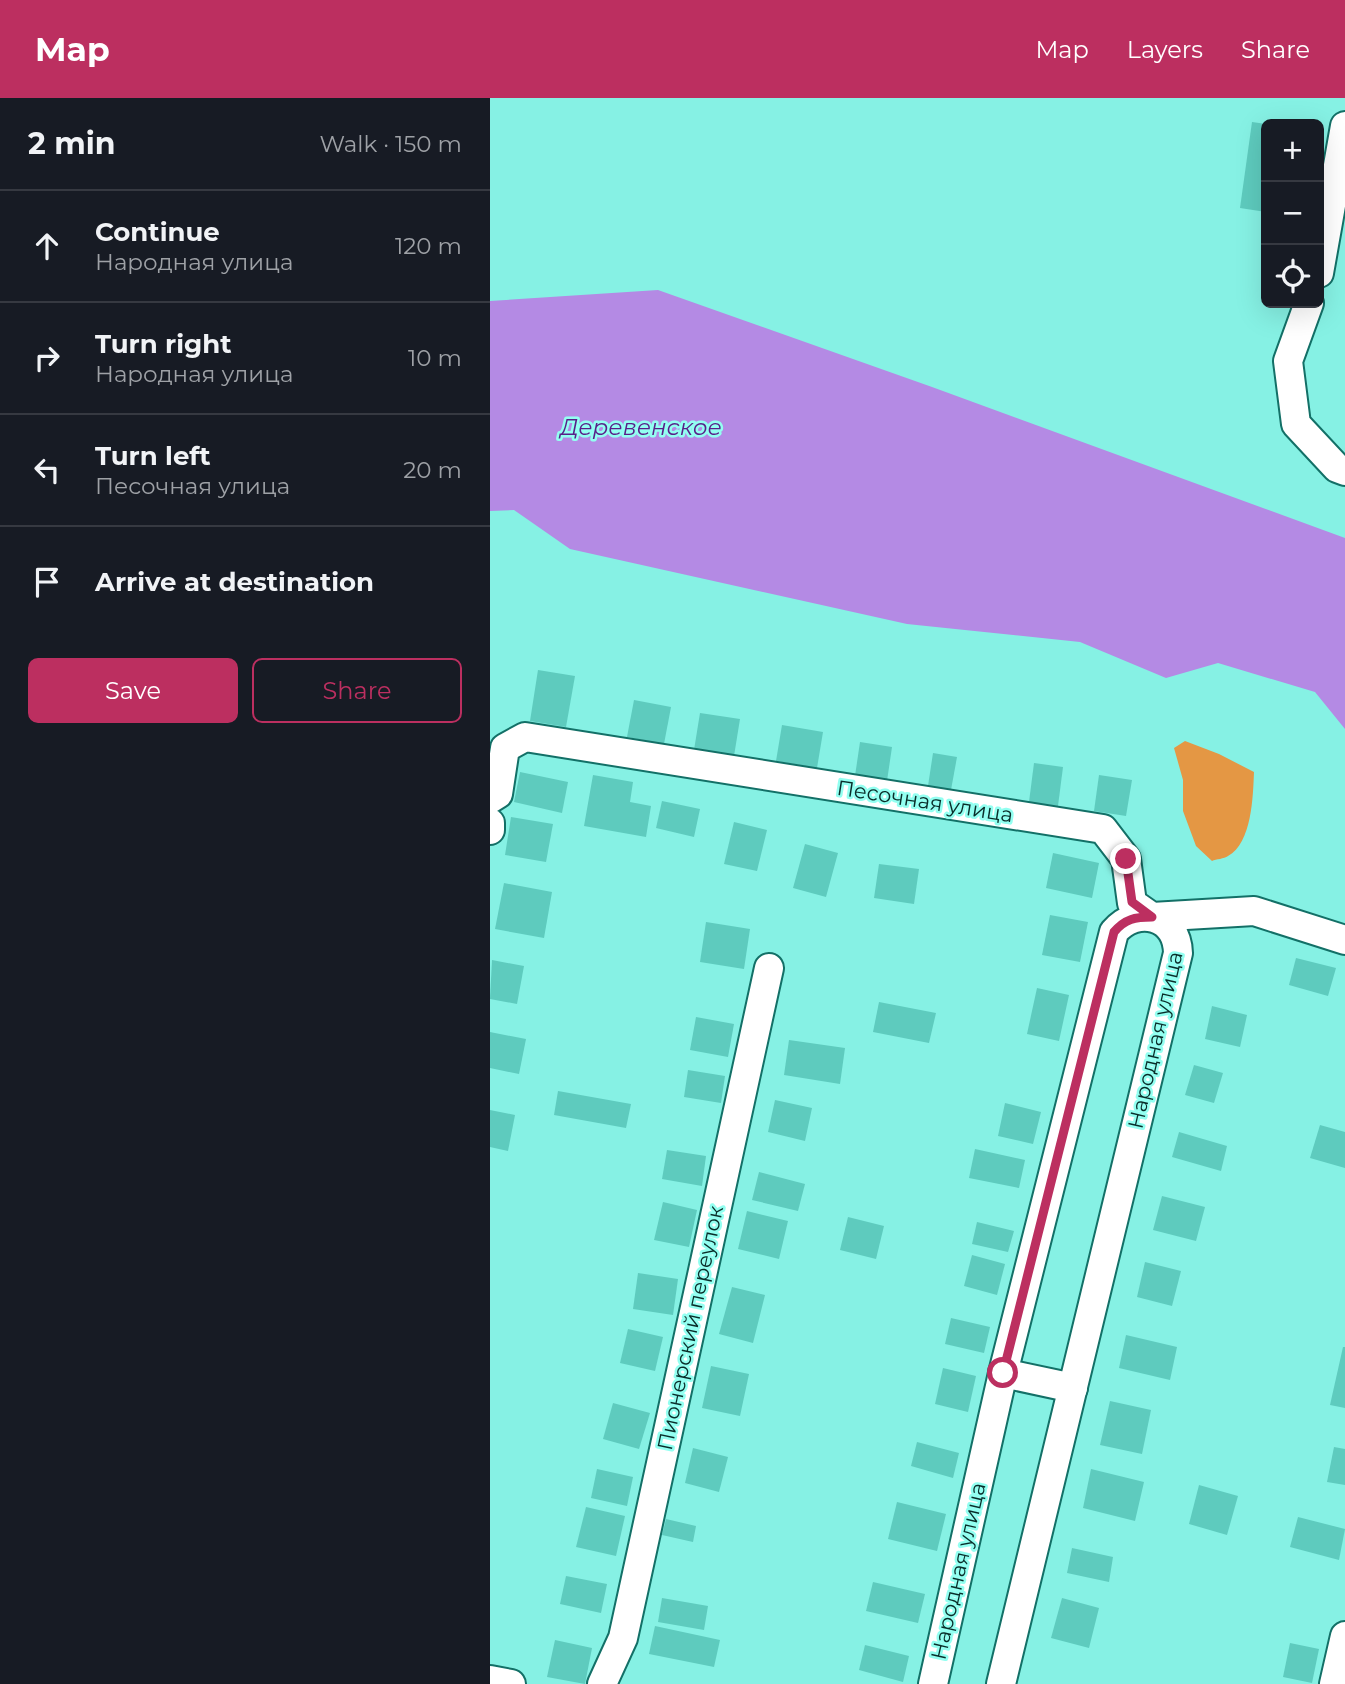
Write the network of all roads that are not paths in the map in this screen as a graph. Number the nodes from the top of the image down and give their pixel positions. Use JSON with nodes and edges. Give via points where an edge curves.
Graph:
{"nodes":[{"id":1,"x":1345,"y":126,"type":"edge"},
{"id":2,"x":1324,"y":245,"type":"edge"},
{"id":3,"x":1306,"y":308,"type":"edge"},
{"id":4,"x":1345,"y":471,"type":"edge"},
{"id":5,"x":490,"y":799,"type":"edge"},
{"id":6,"x":490,"y":823,"type":"edge"},
{"id":7,"x":490,"y":830,"type":"edge"},
{"id":8,"x":1152,"y":917,"type":"junction"},
{"id":9,"x":1345,"y":940,"type":"edge"},
{"id":10,"x":769,"y":968,"type":"dead end"},
{"id":11,"x":1003,"y":1373,"type":"junction"},
{"id":12,"x":1073,"y":1388,"type":"junction"},
{"id":13,"x":1345,"y":1636,"type":"edge"},
{"id":14,"x":490,"y":1681,"type":"edge"},
{"id":15,"x":511,"y":1684,"type":"edge"},
{"id":16,"x":602,"y":1684,"type":"edge"},
{"id":17,"x":933,"y":1684,"type":"edge"},
{"id":18,"x":1001,"y":1684,"type":"edge"},
{"id":19,"x":1334,"y":1684,"type":"edge"}],
"edges":[{"from":1,"to":2,"type":"street"},
{"from":3,"to":4,"type":"street","via":[[1288,361],[1296,424]]},
{"from":5,"to":8,"type":"street","name":"Песочная улица","via":[[498,794],[505,748],[525,737],[1103,830],[1126,859],[1132,902]]},
{"from":6,"to":7,"type":"street"},
{"from":8,"to":9,"type":"street","via":[[1254,911]]},
{"from":8,"to":11,"type":"street","name":"Народная улица","via":[[1131,918],[1114,932]]},
{"from":8,"to":12,"type":"street","name":"Народная улица","via":[[1166,923],[1178,953]]},
{"from":10,"to":16,"type":"street","name":"Пионерский переулок","via":[[623,1637]]},
{"from":11,"to":12,"type":"street"},
{"from":11,"to":17,"type":"street","name":"Народная улица"},
{"from":12,"to":18,"type":"street","name":"Народная улица"},
{"from":13,"to":19,"type":"street"},
{"from":14,"to":15,"type":"street"}]}
